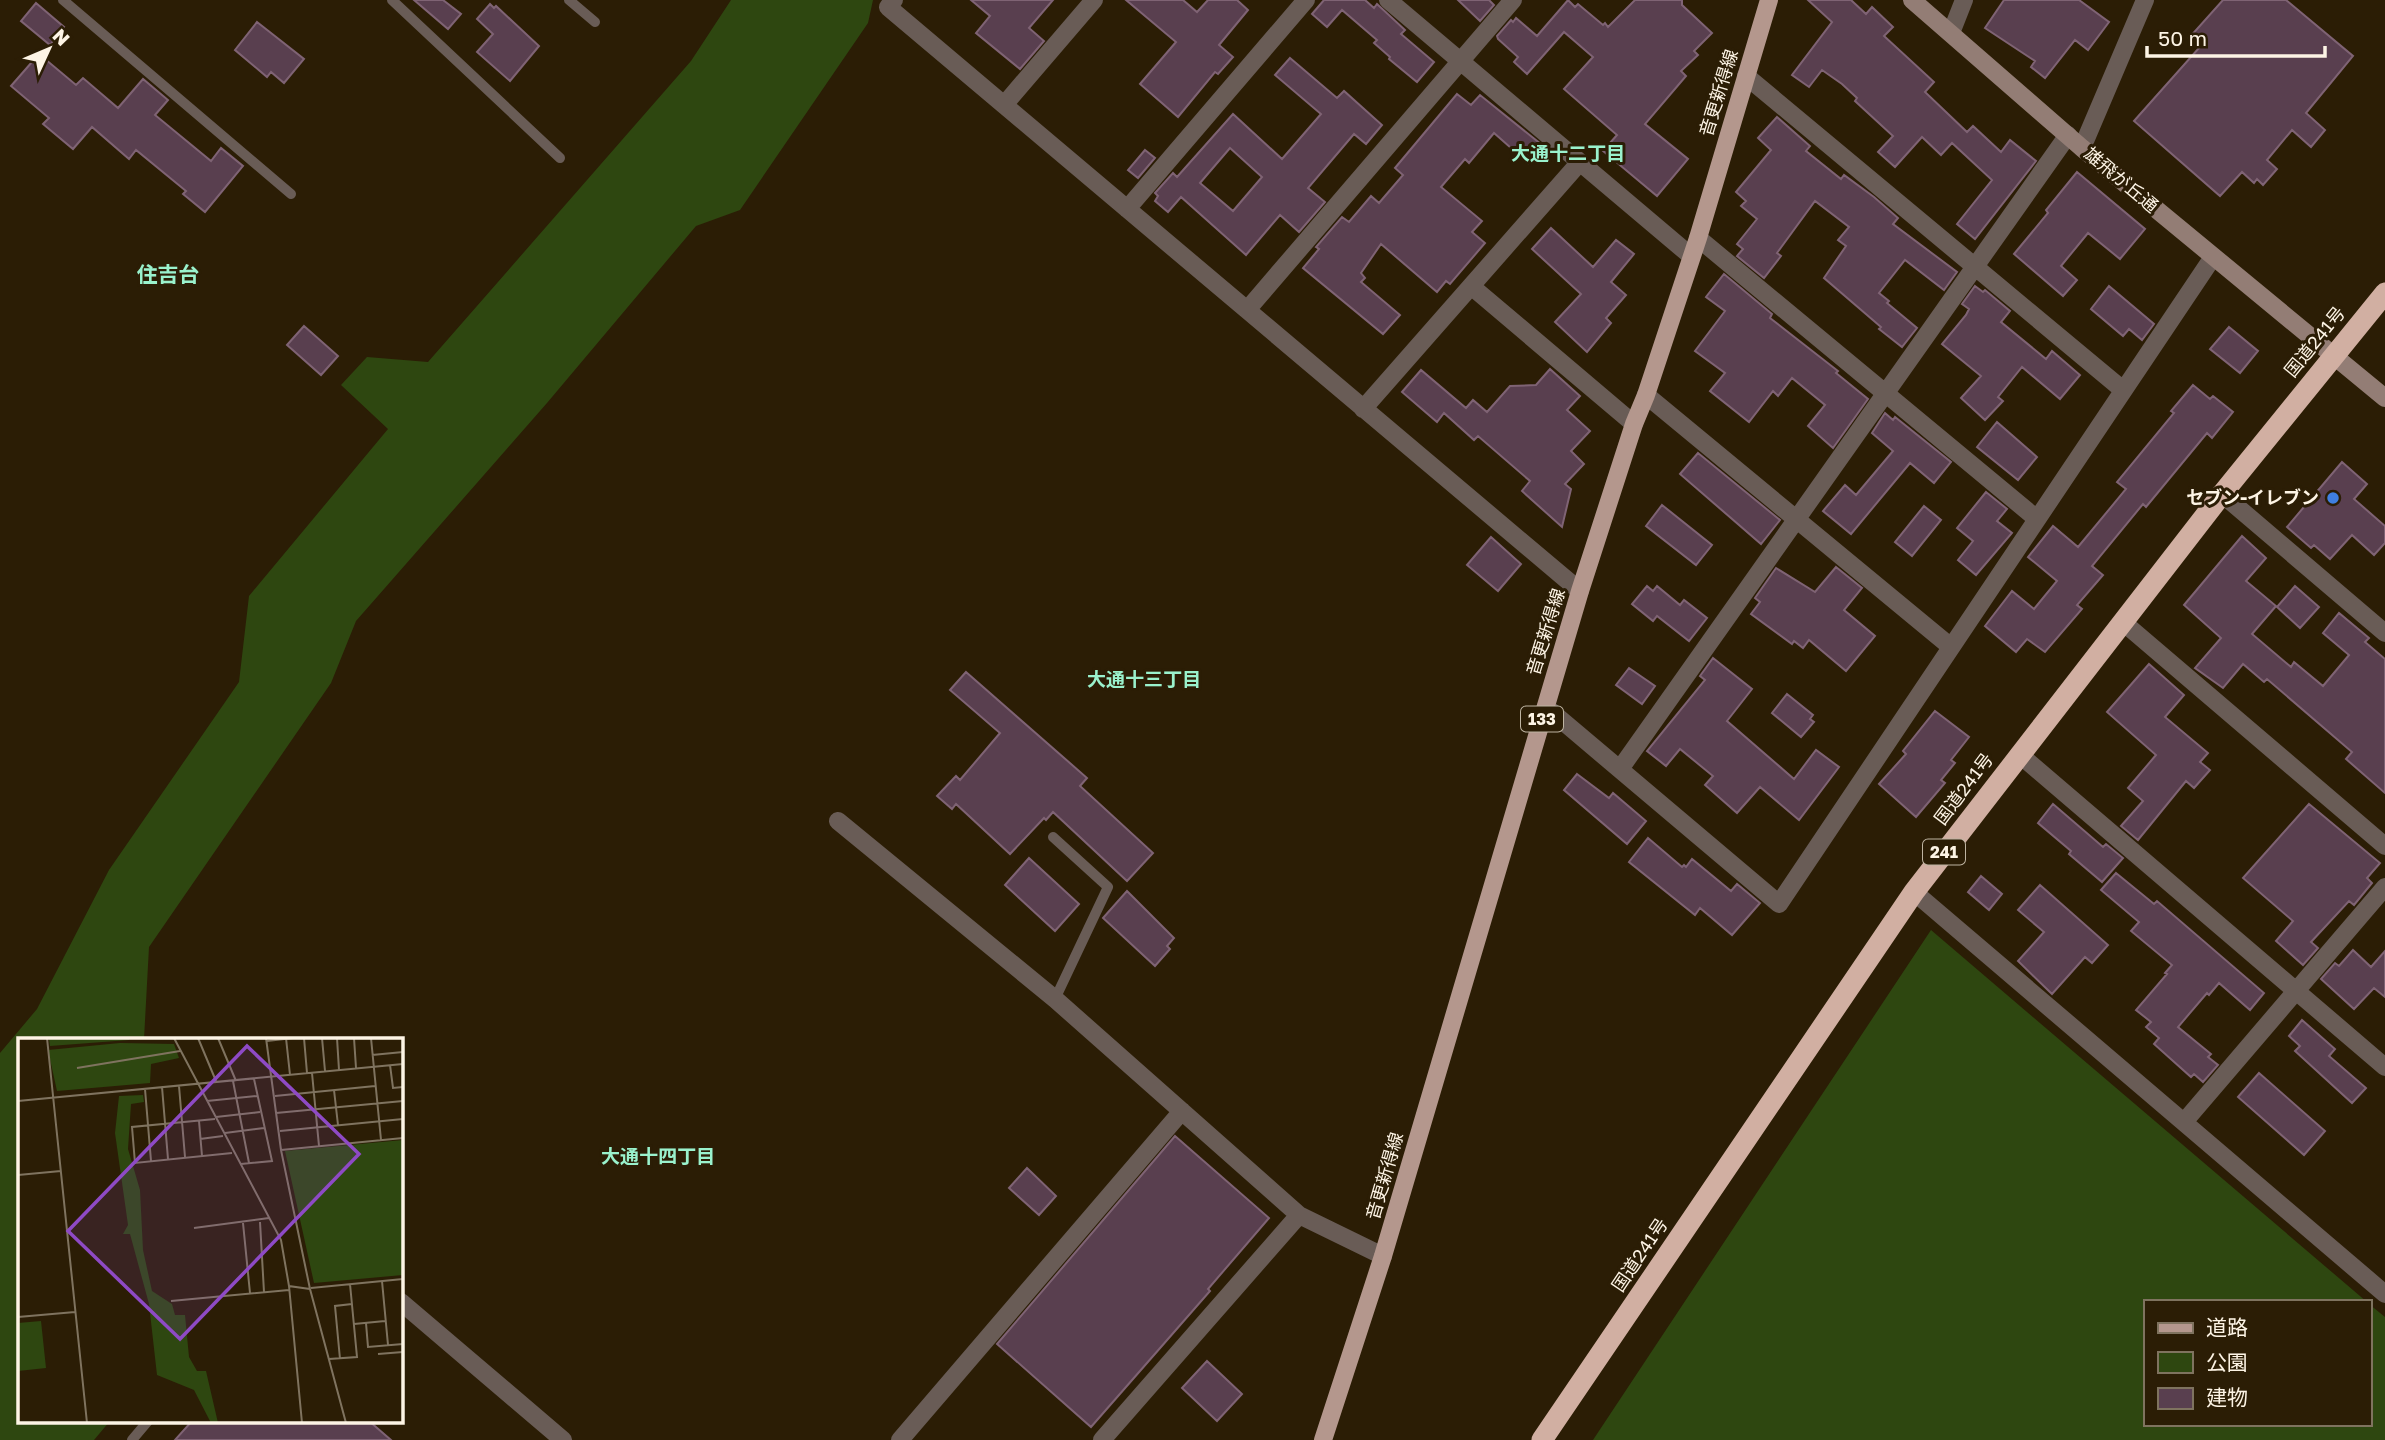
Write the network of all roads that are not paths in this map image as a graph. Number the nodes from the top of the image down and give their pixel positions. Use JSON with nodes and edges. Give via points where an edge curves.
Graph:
{"nodes":[{"id":1,"x":63,"y":0,"type":"edge"},
{"id":2,"x":392,"y":0,"type":"edge"},
{"id":3,"x":569,"y":0,"type":"edge"},
{"id":4,"x":894,"y":0,"type":"edge"},
{"id":5,"x":1094,"y":0,"type":"edge"},
{"id":6,"x":1306,"y":0,"type":"edge"},
{"id":7,"x":1388,"y":0,"type":"edge"},
{"id":8,"x":1513,"y":0,"type":"edge"},
{"id":9,"x":1769,"y":0,"type":"edge"},
{"id":10,"x":1912,"y":0,"type":"edge"},
{"id":11,"x":1964,"y":0,"type":"edge"},
{"id":12,"x":2145,"y":0,"type":"edge"},
{"id":13,"x":595,"y":22,"type":"dead end"},
{"id":14,"x":1951,"y":33,"type":"junction"},
{"id":15,"x":1461,"y":61,"type":"junction"},
{"id":16,"x":1746,"y":76,"type":"junction"},
{"id":17,"x":1004,"y":105,"type":"junction"},
{"id":18,"x":2068,"y":135,"type":"junction"},
{"id":19,"x":2082,"y":148,"type":"junction"},
{"id":20,"x":560,"y":158,"type":"dead end"},
{"id":21,"x":1580,"y":162,"type":"junction"},
{"id":22,"x":291,"y":194,"type":"dead end"},
{"id":23,"x":1127,"y":209,"type":"junction"},
{"id":24,"x":1698,"y":238,"type":"junction"},
{"id":25,"x":1690,"y":256,"type":"junction"},
{"id":26,"x":2213,"y":257,"type":"junction"},
{"id":27,"x":1975,"y":266,"type":"junction"},
{"id":28,"x":1471,"y":286,"type":"junction"},
{"id":29,"x":2385,"y":293,"type":"edge"},
{"id":30,"x":1247,"y":310,"type":"junction"},
{"id":31,"x":2334,"y":354,"type":"junction"},
{"id":32,"x":2123,"y":390,"type":"junction"},
{"id":33,"x":1885,"y":393,"type":"junction"},
{"id":34,"x":1646,"y":395,"type":"junction"},
{"id":35,"x":2385,"y":398,"type":"edge"},
{"id":36,"x":1363,"y":409,"type":"junction"},
{"id":37,"x":1634,"y":424,"type":"junction"},
{"id":38,"x":2222,"y":494,"type":"junction"},
{"id":39,"x":1796,"y":519,"type":"junction"},
{"id":40,"x":2037,"y":519,"type":"junction"},
{"id":41,"x":1580,"y":592,"type":"junction"},
{"id":42,"x":2124,"y":623,"type":"junction"},
{"id":43,"x":2385,"y":633,"type":"edge"},
{"id":44,"x":1951,"y":647,"type":"junction"},
{"id":45,"x":1546,"y":707,"type":"junction"},
{"id":46,"x":2019,"y":754,"type":"junction"},
{"id":47,"x":1620,"y":769,"type":"junction"},
{"id":48,"x":838,"y":821,"type":"dead end"},
{"id":49,"x":1053,"y":837,"type":"dead end"},
{"id":50,"x":2385,"y":846,"type":"edge"},
{"id":51,"x":2385,"y":887,"type":"edge"},
{"id":52,"x":1914,"y":892,"type":"junction"},
{"id":53,"x":2296,"y":991,"type":"junction"},
{"id":54,"x":1055,"y":999,"type":"junction"},
{"id":55,"x":2385,"y":1067,"type":"edge"},
{"id":56,"x":1182,"y":1111,"type":"junction"},
{"id":57,"x":2184,"y":1122,"type":"junction"},
{"id":58,"x":1299,"y":1215,"type":"junction"},
{"id":59,"x":1383,"y":1256,"type":"junction"},
{"id":60,"x":2385,"y":1294,"type":"edge"},
{"id":61,"x":402,"y":1303,"type":"edge"},
{"id":62,"x":147,"y":1422,"type":"edge"},
{"id":63,"x":132,"y":1440,"type":"edge"},
{"id":64,"x":563,"y":1440,"type":"edge"},
{"id":65,"x":900,"y":1440,"type":"edge"},
{"id":66,"x":1102,"y":1440,"type":"edge"},
{"id":67,"x":1323,"y":1440,"type":"edge"},
{"id":68,"x":1542,"y":1440,"type":"edge"}],
"edges":[{"from":1,"to":22,"type":"lane"},
{"from":2,"to":20,"type":"lane"},
{"from":3,"to":13,"type":"lane"},
{"from":4,"to":17,"type":"street","via":[[888,7]]},
{"from":5,"to":17,"type":"street"},
{"from":6,"to":23,"type":"street"},
{"from":7,"to":15,"type":"street"},
{"from":8,"to":15,"type":"street"},
{"from":9,"to":16,"type":"main road","name":"音更新得線","number":"133"},
{"from":10,"to":14,"type":"street","name":"雄飛が丘通"},
{"from":11,"to":14,"type":"street"},
{"from":12,"to":19,"type":"street"},
{"from":14,"to":18,"type":"street","name":"雄飛が丘通"},
{"from":15,"to":21,"type":"street"},
{"from":15,"to":30,"type":"street"},
{"from":16,"to":24,"type":"main road","name":"音更新得線","number":"133"},
{"from":16,"to":27,"type":"street"},
{"from":17,"to":23,"type":"street"},
{"from":18,"to":19,"type":"street","name":"雄飛が丘通"},
{"from":18,"to":27,"type":"street"},
{"from":19,"to":26,"type":"street","name":"雄飛が丘通"},
{"from":21,"to":25,"type":"street"},
{"from":21,"to":28,"type":"street"},
{"from":23,"to":30,"type":"street"},
{"from":24,"to":25,"type":"main road","name":"音更新得線","number":"133"},
{"from":24,"to":33,"type":"street"},
{"from":25,"to":34,"type":"main road","name":"音更新得線","number":"133"},
{"from":26,"to":31,"type":"street","name":"雄飛が丘通"},
{"from":26,"to":32,"type":"street"},
{"from":27,"to":32,"type":"street"},
{"from":27,"to":33,"type":"street"},
{"from":28,"to":36,"type":"street"},
{"from":28,"to":37,"type":"street"},
{"from":29,"to":31,"type":"highway","name":"国道241号","number":"241"},
{"from":30,"to":36,"type":"street"},
{"from":31,"to":35,"type":"street","name":"雄飛が丘通"},
{"from":31,"to":38,"type":"highway","name":"国道241号","number":"241"},
{"from":32,"to":40,"type":"street"},
{"from":33,"to":39,"type":"street"},
{"from":33,"to":40,"type":"street"},
{"from":34,"to":37,"type":"main road","name":"音更新得線","number":"133"},
{"from":34,"to":39,"type":"street"},
{"from":36,"to":41,"type":"street"},
{"from":37,"to":41,"type":"main road","name":"音更新得線","number":"133"},
{"from":38,"to":42,"type":"highway","name":"国道241号","number":"241"},
{"from":38,"to":43,"type":"street"},
{"from":39,"to":44,"type":"street"},
{"from":39,"to":47,"type":"street"},
{"from":40,"to":44,"type":"street"},
{"from":41,"to":45,"type":"main road","name":"音更新得線","number":"133"},
{"from":42,"to":46,"type":"highway","name":"国道241号","number":"241"},
{"from":42,"to":50,"type":"street"},
{"from":44,"to":47,"type":"street","via":[[1779,904]]},
{"from":45,"to":47,"type":"street"},
{"from":45,"to":59,"type":"main road","name":"音更新得線","number":"133"},
{"from":46,"to":52,"type":"highway","name":"国道241号","number":"241"},
{"from":46,"to":53,"type":"street"},
{"from":48,"to":54,"type":"street"},
{"from":49,"to":54,"type":"lane","via":[[1108,887]]},
{"from":51,"to":53,"type":"street"},
{"from":52,"to":57,"type":"street"},
{"from":52,"to":68,"type":"highway","name":"国道241号","number":"241"},
{"from":53,"to":55,"type":"street"},
{"from":53,"to":57,"type":"street"},
{"from":54,"to":56,"type":"street"},
{"from":56,"to":58,"type":"street"},
{"from":56,"to":65,"type":"street"},
{"from":57,"to":60,"type":"street"},
{"from":58,"to":59,"type":"street"},
{"from":58,"to":66,"type":"street"},
{"from":59,"to":67,"type":"main road","name":"音更新得線","number":"133"},
{"from":61,"to":64,"type":"street"},
{"from":62,"to":63,"type":"lane"}]}
